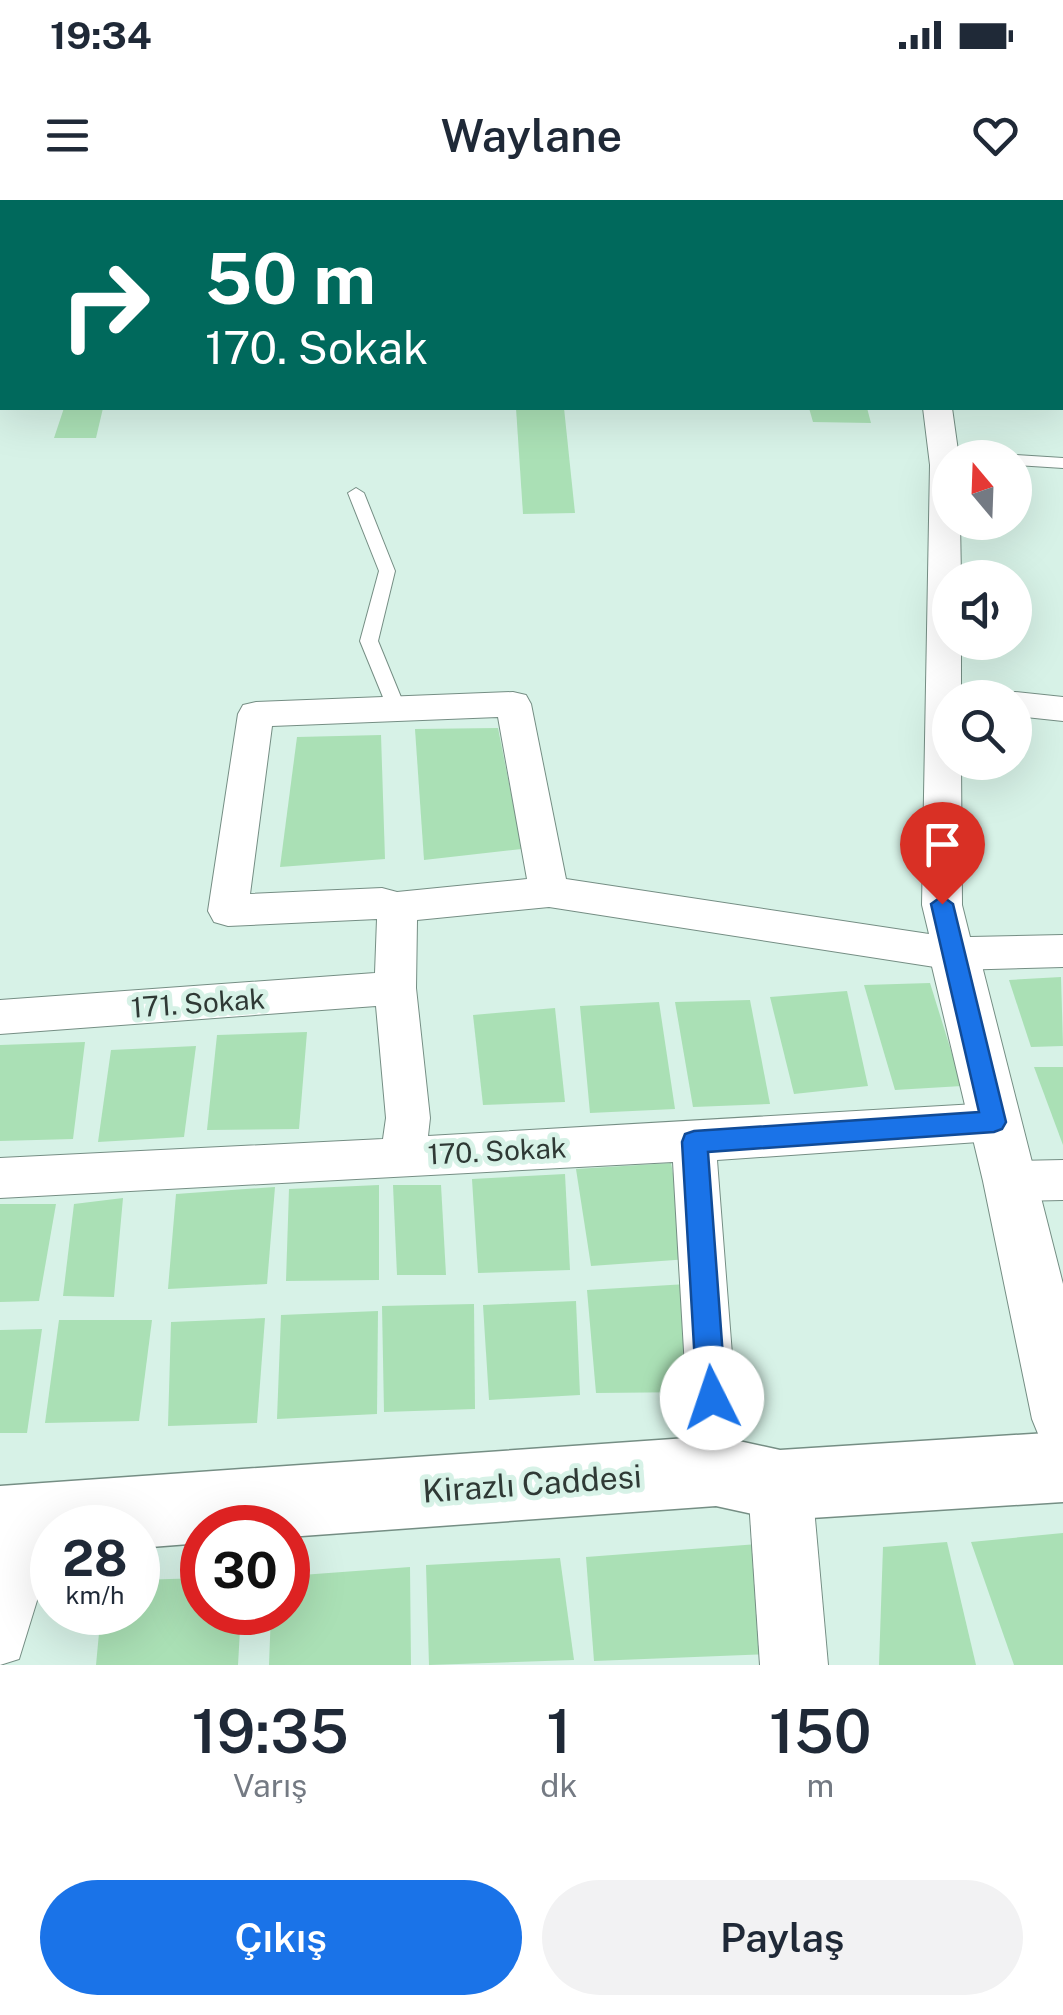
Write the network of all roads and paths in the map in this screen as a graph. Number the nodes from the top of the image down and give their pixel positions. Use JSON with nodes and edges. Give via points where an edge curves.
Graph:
{"nodes":[{"id":1,"x":939,"y":410,"type":"edge"},
{"id":2,"x":950,"y":440,"type":"edge"},
{"id":3,"x":1032,"y":461,"type":"edge"},
{"id":4,"x":1063,"y":463,"type":"edge"},
{"id":5,"x":356,"y":493,"type":"dead end"},
{"id":6,"x":954,"y":540,"type":"edge"},
{"id":7,"x":948,"y":680,"type":"edge"},
{"id":8,"x":1032,"y":706,"type":"edge"},
{"id":9,"x":396,"y":707,"type":"junction"},
{"id":10,"x":1063,"y":709,"type":"edge"},
{"id":11,"x":945,"y":780,"type":"edge"},
{"id":12,"x":549,"y":892,"type":"junction"},
{"id":13,"x":396,"y":908,"type":"junction"},
{"id":14,"x":1063,"y":951,"type":"edge"},
{"id":15,"x":954,"y":954,"type":"junction"},
{"id":16,"x":395,"y":988,"type":"junction"},
{"id":17,"x":0,"y":1018,"type":"edge"},
{"id":18,"x":994,"y":1122,"type":"junction"},
{"id":19,"x":694,"y":1142,"type":"junction"},
{"id":20,"x":404,"y":1155,"type":"junction"},
{"id":21,"x":0,"y":1178,"type":"edge"},
{"id":22,"x":1037,"y":1181,"type":"edge"},
{"id":23,"x":1063,"y":1419,"type":"edge"},
{"id":24,"x":1063,"y":1467,"type":"edge"},
{"id":25,"x":748,"y":1478,"type":"junction"},
{"id":26,"x":17,"y":1522,"type":"edge"},
{"id":27,"x":0,"y":1640,"type":"edge"},
{"id":28,"x":794,"y":1665,"type":"edge"}],
"edges":[{"from":1,"to":2,"type":"street"},
{"from":3,"to":4,"type":"lane"},
{"from":5,"to":9,"type":"lane","via":[[388,571],[369,641]]},
{"from":6,"to":7,"type":"street"},
{"from":8,"to":10,"type":"street"},
{"from":9,"to":12,"type":"street","via":[[514,704]]},
{"from":9,"to":13,"type":"street","via":[[256,714],[228,911],[382,903]]},
{"from":11,"to":15,"type":"street","via":[[942,904]]},
{"from":12,"to":13,"type":"street"},
{"from":12,"to":15,"type":"street"},
{"from":13,"to":16,"type":"street"},
{"from":14,"to":15,"type":"street"},
{"from":15,"to":18,"type":"street"},
{"from":16,"to":17,"type":"street","name":"171. Sokak"},
{"from":16,"to":20,"type":"street","via":[[408,1118]]},
{"from":18,"to":19,"type":"street","name":"170. Sokak"},
{"from":18,"to":22,"type":"street"},
{"from":19,"to":20,"type":"street","name":"170. Sokak"},
{"from":19,"to":25,"type":"street"},
{"from":20,"to":21,"type":"street","name":"170. Sokak"},
{"from":22,"to":23,"type":"street"},
{"from":24,"to":25,"type":"main road","name":"Kirazlı Caddesi"},
{"from":25,"to":26,"type":"main road","name":"Kirazlı Caddesi"},
{"from":25,"to":28,"type":"street"},
{"from":26,"to":27,"type":"street"}]}
